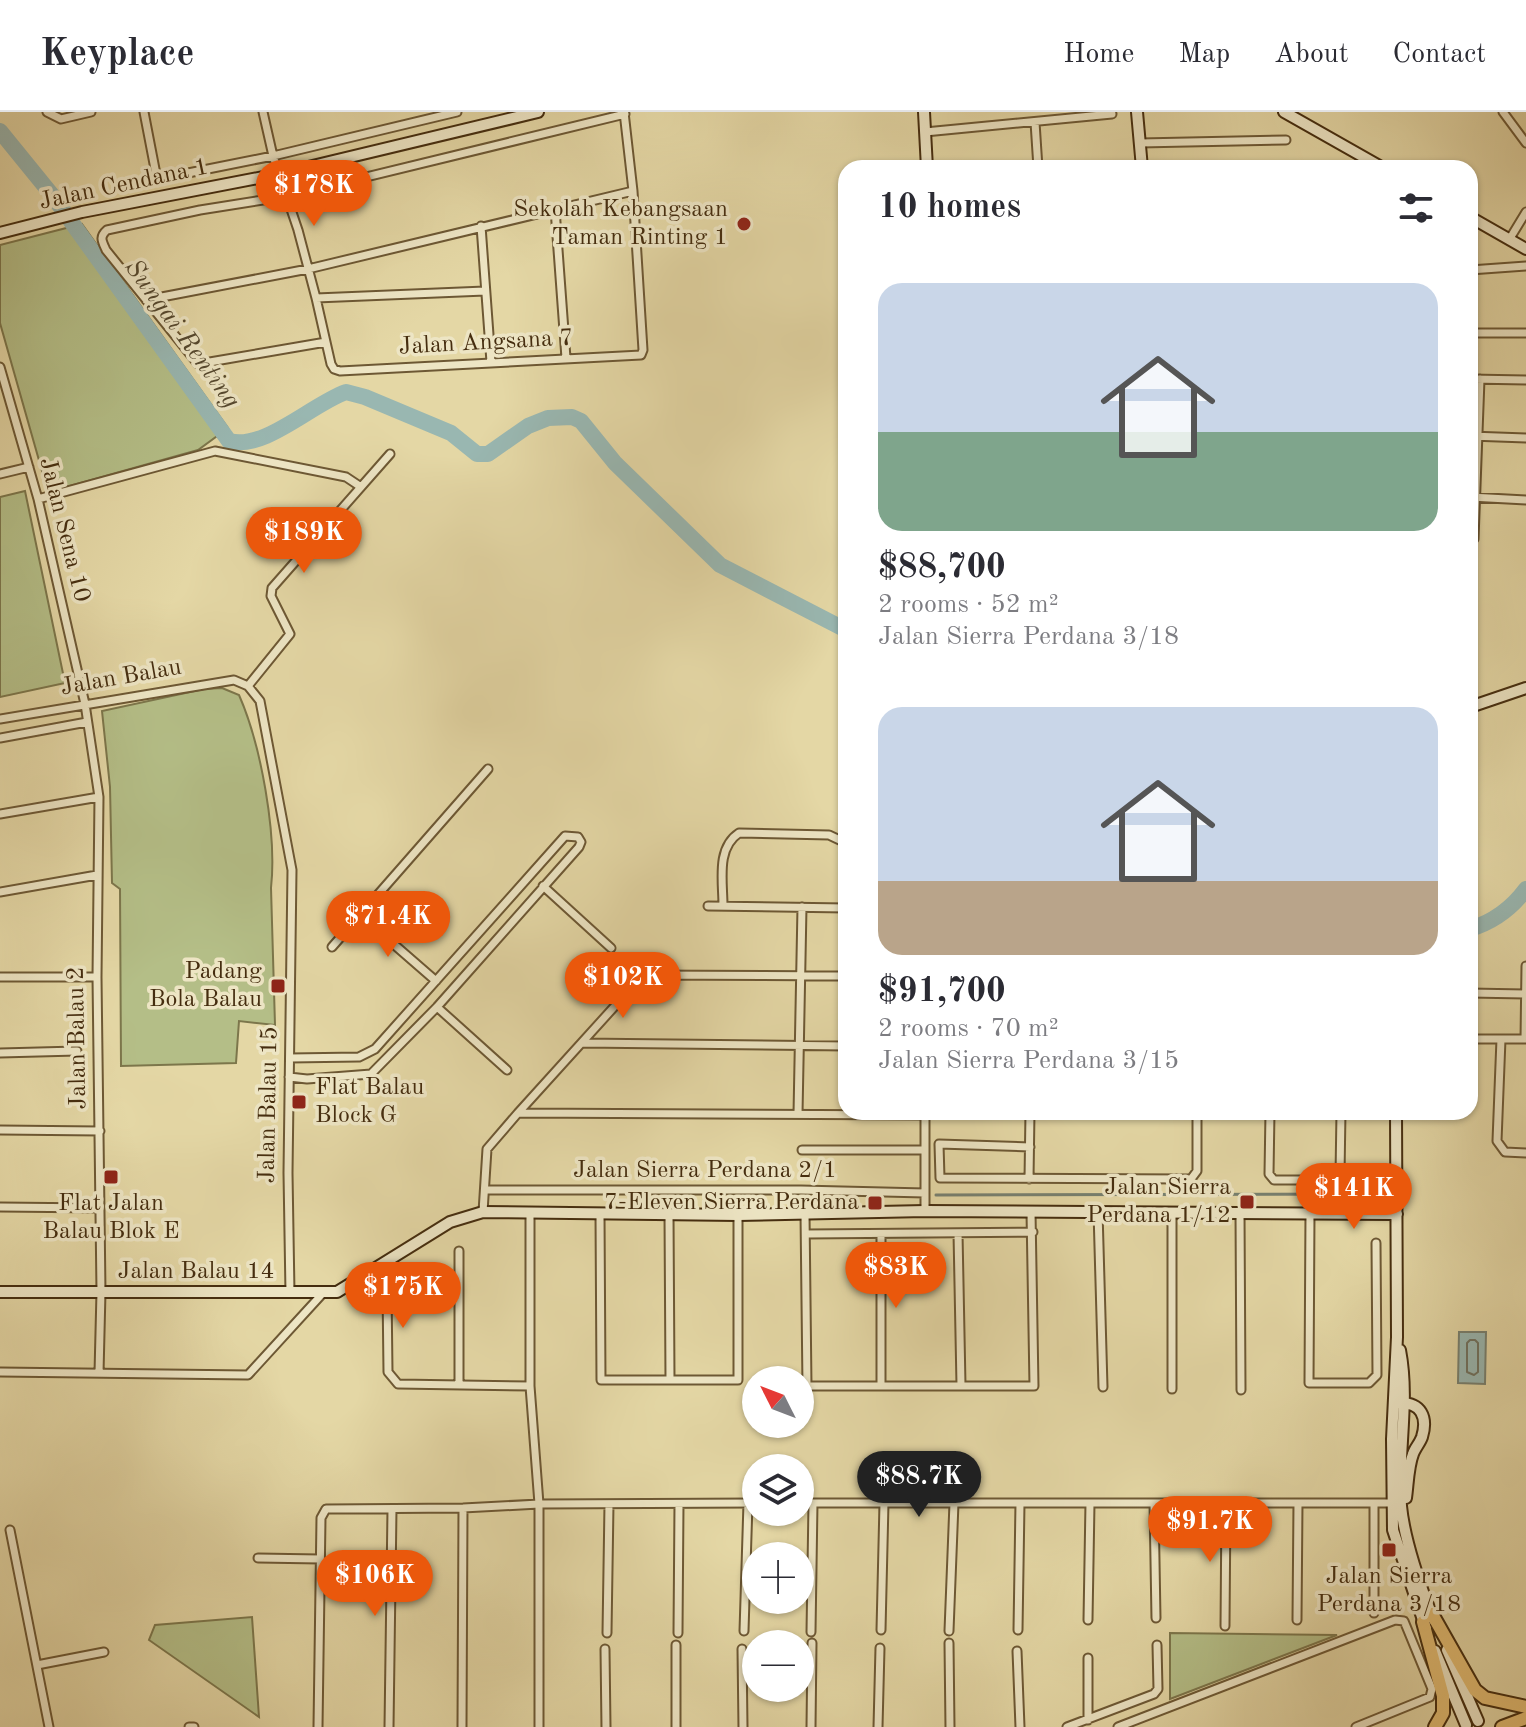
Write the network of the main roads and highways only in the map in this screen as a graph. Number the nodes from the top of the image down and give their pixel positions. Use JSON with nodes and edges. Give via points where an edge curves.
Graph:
{"nodes":[{"id":1,"x":1526,"y":1707,"type":"edge"},
{"id":2,"x":1526,"y":1718,"type":"edge"},
{"id":3,"x":1435,"y":1727,"type":"edge"},
{"id":4,"x":1502,"y":1727,"type":"edge"}],
"edges":[{"from":1,"to":3,"type":"highway","via":[[1485,1698],[1475,1690],[1428,1618],[1443,1696],[1443,1713]]},
{"from":2,"to":4,"type":"highway"}]}
